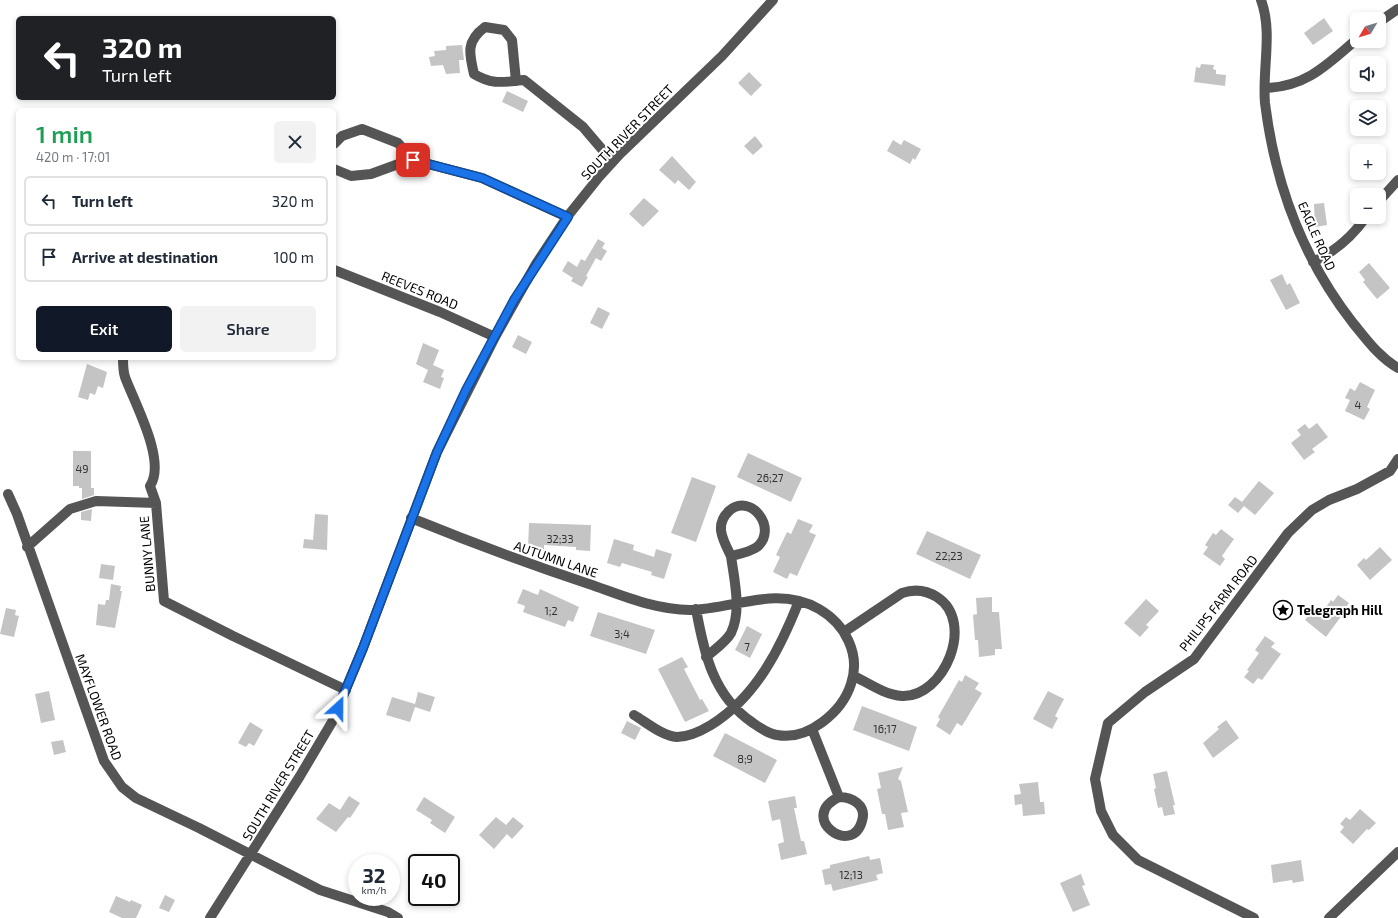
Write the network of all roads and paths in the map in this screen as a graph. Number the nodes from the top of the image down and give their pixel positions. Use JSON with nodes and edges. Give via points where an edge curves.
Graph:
{"nodes":[{"id":1,"x":773,"y":0,"type":"edge"},
{"id":2,"x":1261,"y":0,"type":"edge"},
{"id":3,"x":1398,"y":9,"type":"edge"},
{"id":4,"x":1386,"y":17,"type":"edge"},
{"id":5,"x":1350,"y":45,"type":"edge"},
{"id":6,"x":516,"y":81,"type":"junction"},
{"id":7,"x":1265,"y":88,"type":"junction"},
{"id":8,"x":336,"y":142,"type":"edge"},
{"id":9,"x":412,"y":159,"type":"junction"},
{"id":10,"x":612,"y":162,"type":"junction"},
{"id":11,"x":336,"y":170,"type":"edge"},
{"id":12,"x":1398,"y":180,"type":"edge"},
{"id":13,"x":1386,"y":193,"type":"edge"},
{"id":14,"x":568,"y":217,"type":"junction"},
{"id":15,"x":1361,"y":224,"type":"edge"},
{"id":16,"x":1313,"y":262,"type":"junction"},
{"id":17,"x":336,"y":271,"type":"edge"},
{"id":18,"x":495,"y":337,"type":"junction"},
{"id":19,"x":123,"y":360,"type":"edge"},
{"id":20,"x":1398,"y":368,"type":"edge"},
{"id":21,"x":1398,"y":459,"type":"edge"},
{"id":22,"x":8,"y":494,"type":"dead end"},
{"id":23,"x":156,"y":503,"type":"junction"},
{"id":24,"x":411,"y":518,"type":"junction"},
{"id":25,"x":27,"y":547,"type":"junction"},
{"id":26,"x":731,"y":556,"type":"junction"},
{"id":27,"x":799,"y":601,"type":"junction"},
{"id":28,"x":736,"y":602,"type":"junction"},
{"id":29,"x":696,"y":609,"type":"junction"},
{"id":30,"x":844,"y":632,"type":"junction"},
{"id":31,"x":706,"y":657,"type":"junction"},
{"id":32,"x":854,"y":676,"type":"junction"},
{"id":33,"x":346,"y":690,"type":"junction"},
{"id":34,"x":736,"y":707,"type":"junction"},
{"id":35,"x":634,"y":715,"type":"dead end"},
{"id":36,"x":812,"y":729,"type":"junction"},
{"id":37,"x":839,"y":797,"type":"dead end"},
{"id":38,"x":1398,"y":852,"type":"edge"},
{"id":39,"x":251,"y":854,"type":"junction"},
{"id":40,"x":210,"y":918,"type":"edge"},
{"id":41,"x":398,"y":918,"type":"edge"},
{"id":42,"x":1254,"y":918,"type":"edge"},
{"id":43,"x":1329,"y":918,"type":"edge"}],
"edges":[{"from":1,"to":10,"type":"street","name":"SOUTH RIVER STREET","via":[[722,56]]},
{"from":2,"to":7,"type":"street","name":"EAGLE ROAD","via":[[1265,19]]},
{"from":3,"to":4,"type":"street"},
{"from":5,"to":7,"type":"street","via":[[1310,77],[1292,85]]},
{"from":6,"to":6,"type":"street","via":[[486,81],[474,74],[470,43],[475,34],[485,27],[504,30],[512,40]]},
{"from":6,"to":10,"type":"street","via":[[524,80],[583,127]]},
{"from":7,"to":16,"type":"street","name":"EAGLE ROAD","via":[[1276,170]]},
{"from":8,"to":9,"type":"street","via":[[342,136],[362,129],[398,143]]},
{"from":9,"to":11,"type":"street","via":[[371,174],[351,176]]},
{"from":9,"to":14,"type":"street","via":[[482,178]]},
{"from":10,"to":14,"type":"street","name":"SOUTH RIVER STREET"},
{"from":12,"to":13,"type":"street"},
{"from":14,"to":18,"type":"street","name":"SOUTH RIVER STREET","via":[[518,294]]},
{"from":15,"to":16,"type":"street","via":[[1338,248]]},
{"from":16,"to":20,"type":"street","name":"EAGLE ROAD","via":[[1333,297],[1364,338]]},
{"from":17,"to":18,"type":"street","name":"REEVES ROAD"},
{"from":18,"to":24,"type":"street","name":"SOUTH RIVER STREET","via":[[437,452]]},
{"from":19,"to":23,"type":"street","name":"BUNNY LANE","via":[[124,375],[148,430],[155,478],[150,486]]},
{"from":21,"to":42,"type":"street","name":"PHILIPS FARM ROAD","via":[[1390,471],[1312,510],[1288,533],[1194,659],[1146,692],[1108,723],[1094,779],[1101,811],[1113,835],[1138,860]]},
{"from":22,"to":25,"type":"street","name":"MAYFLOWER ROAD"},
{"from":23,"to":25,"type":"street","via":[[96,501],[70,509]]},
{"from":23,"to":33,"type":"street","name":"BUNNY LANE","via":[[164,601]]},
{"from":24,"to":29,"type":"street","name":"AUTUMN LANE","via":[[486,548],[633,599],[660,607]]},
{"from":24,"to":33,"type":"street","name":"SOUTH RIVER STREET"},
{"from":25,"to":39,"type":"street","name":"MAYFLOWER ROAD","via":[[104,761],[114,778],[129,794]]},
{"from":26,"to":26,"type":"street","via":[[756,548],[762,540],[765,532],[764,520],[757,511],[739,506],[724,516],[720,526]]},
{"from":26,"to":28,"type":"street"},
{"from":27,"to":28,"type":"street","name":"AUTUMN LANE","via":[[756,598]]},
{"from":27,"to":30,"type":"street","name":"AUTUMN LANE","via":[[818,608]]},
{"from":27,"to":34,"type":"street","via":[[760,680]]},
{"from":28,"to":29,"type":"street","name":"AUTUMN LANE"},
{"from":28,"to":31,"type":"street","via":[[731,632]]},
{"from":29,"to":31,"type":"street","name":"AUTUMN LANE"},
{"from":30,"to":32,"type":"street","name":"AUTUMN LANE","via":[[854,655]]},
{"from":30,"to":32,"type":"street","via":[[902,593],[912,590],[933,595],[944,602],[954,619],[954,644],[949,657],[940,674],[919,693],[910,696],[892,694]]},
{"from":31,"to":34,"type":"street","name":"AUTUMN LANE","via":[[716,681]]},
{"from":32,"to":36,"type":"street","name":"AUTUMN LANE","via":[[846,697]]},
{"from":33,"to":39,"type":"street","name":"SOUTH RIVER STREET","via":[[317,748]]},
{"from":34,"to":35,"type":"street","via":[[706,728],[682,737],[667,734]]},
{"from":34,"to":36,"type":"street","name":"AUTUMN LANE","via":[[751,722],[776,735],[799,734]]},
{"from":36,"to":37,"type":"street"},
{"from":38,"to":43,"type":"street"},
{"from":39,"to":40,"type":"street","name":"SOUTH RIVER STREET"},
{"from":39,"to":41,"type":"street","name":"MAYFLOWER ROAD","via":[[320,890],[388,912]]}]}
